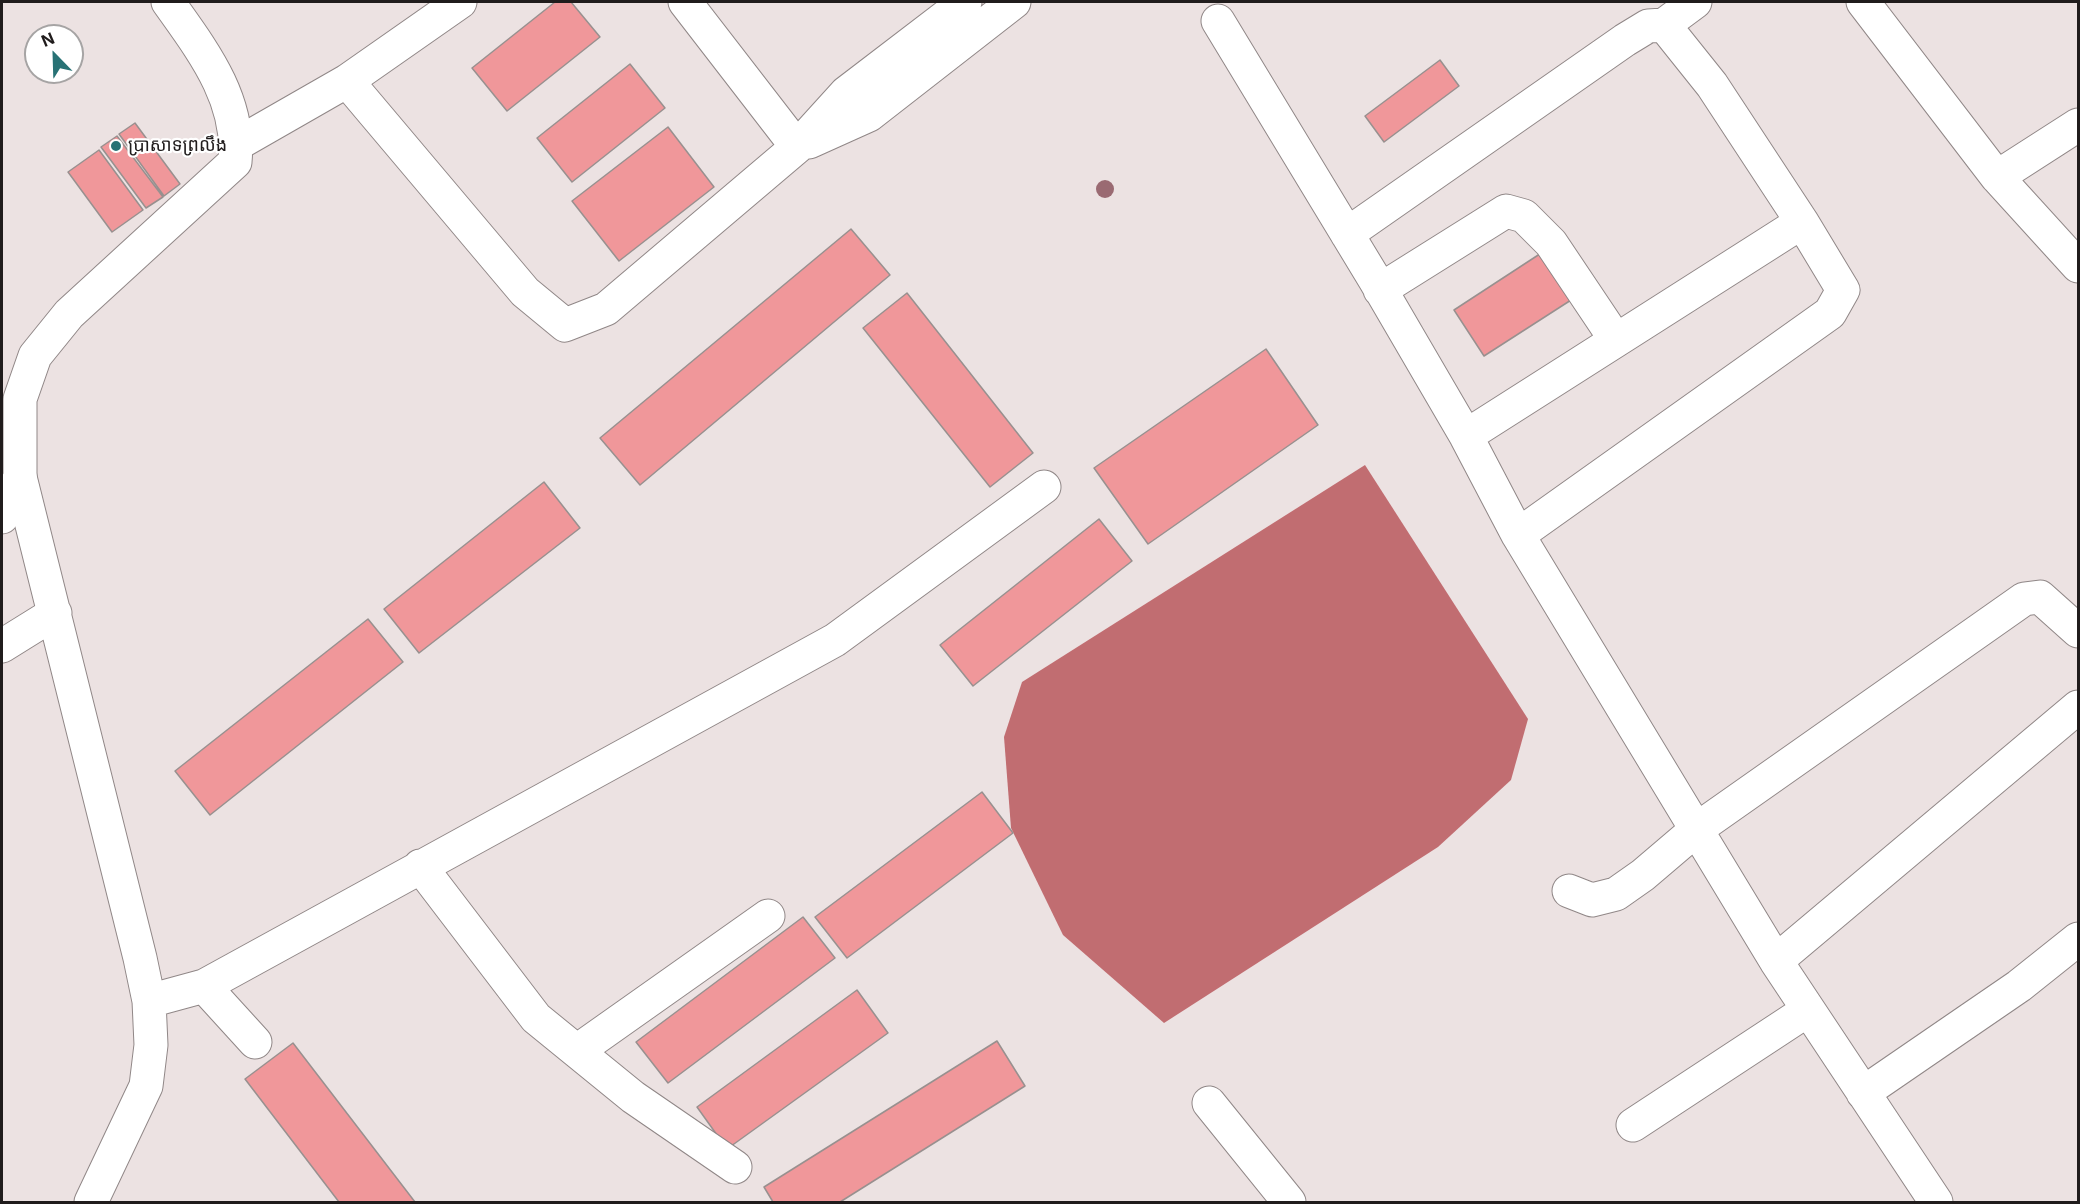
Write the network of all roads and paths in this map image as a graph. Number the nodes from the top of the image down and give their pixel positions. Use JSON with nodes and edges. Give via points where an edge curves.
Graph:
{"nodes":[{"id":1,"x":168,"y":2,"type":"edge"},
{"id":2,"x":460,"y":2,"type":"edge"},
{"id":3,"x":685,"y":2,"type":"edge"},
{"id":4,"x":965,"y":2,"type":"edge"},
{"id":5,"x":1014,"y":2,"type":"edge"},
{"id":6,"x":1695,"y":2,"type":"edge"},
{"id":7,"x":1863,"y":2,"type":"edge"},
{"id":8,"x":1218,"y":21,"type":"dead end"},
{"id":9,"x":1664,"y":25,"type":"junction"},
{"id":10,"x":347,"y":81,"type":"junction"},
{"id":11,"x":2079,"y":125,"type":"edge"},
{"id":12,"x":237,"y":144,"type":"junction"},
{"id":13,"x":797,"y":147,"type":"junction"},
{"id":14,"x":1997,"y":177,"type":"junction"},
{"id":15,"x":1802,"y":222,"type":"junction"},
{"id":16,"x":1347,"y":234,"type":"junction"},
{"id":17,"x":2079,"y":266,"type":"edge"},
{"id":18,"x":1380,"y":290,"type":"junction"},
{"id":19,"x":1617,"y":339,"type":"junction"},
{"id":20,"x":1466,"y":436,"type":"junction"},
{"id":21,"x":20,"y":477,"type":"junction"},
{"id":22,"x":1044,"y":487,"type":"dead end"},
{"id":23,"x":2,"y":517,"type":"edge"},
{"id":24,"x":1518,"y":535,"type":"junction"},
{"id":25,"x":55,"y":613,"type":"junction"},
{"id":26,"x":2079,"y":631,"type":"edge"},
{"id":27,"x":2,"y":646,"type":"edge"},
{"id":28,"x":2079,"y":707,"type":"edge"},
{"id":29,"x":1697,"y":829,"type":"junction"},
{"id":30,"x":420,"y":866,"type":"junction"},
{"id":31,"x":1569,"y":891,"type":"dead end"},
{"id":32,"x":768,"y":916,"type":"dead end"},
{"id":33,"x":2079,"y":939,"type":"edge"},
{"id":34,"x":1776,"y":961,"type":"junction"},
{"id":35,"x":204,"y":986,"type":"junction"},
{"id":36,"x":149,"y":1001,"type":"junction"},
{"id":37,"x":1808,"y":1010,"type":"junction"},
{"id":38,"x":255,"y":1042,"type":"dead end"},
{"id":39,"x":577,"y":1051,"type":"junction"},
{"id":40,"x":1863,"y":1093,"type":"junction"},
{"id":41,"x":1209,"y":1103,"type":"dead end"},
{"id":42,"x":1632,"y":1125,"type":"dead end"},
{"id":43,"x":735,"y":1167,"type":"dead end"},
{"id":44,"x":91,"y":1203,"type":"edge"},
{"id":45,"x":1289,"y":1203,"type":"edge"},
{"id":46,"x":1936,"y":1203,"type":"edge"}],
"edges":[{"from":1,"to":12,"type":"street","via":[[211,63],[229,103]]},
{"from":2,"to":10,"type":"street"},
{"from":3,"to":13,"type":"street"},
{"from":4,"to":13,"type":"street","via":[[846,93]]},
{"from":5,"to":13,"type":"street","via":[[869,115]]},
{"from":6,"to":9,"type":"street"},
{"from":7,"to":14,"type":"street"},
{"from":8,"to":16,"type":"street"},
{"from":9,"to":15,"type":"street","via":[[1712,85]]},
{"from":9,"to":16,"type":"street","via":[[1648,26],[1625,40]]},
{"from":10,"to":12,"type":"street"},
{"from":10,"to":13,"type":"street","via":[[525,292],[566,326],[606,309]]},
{"from":11,"to":14,"type":"street"},
{"from":12,"to":21,"type":"street","via":[[235,162],[69,314],[35,356],[20,399]]},
{"from":14,"to":17,"type":"street"},
{"from":15,"to":19,"type":"street"},
{"from":15,"to":24,"type":"street","via":[[1843,290],[1830,313]]},
{"from":16,"to":18,"type":"street"},
{"from":18,"to":19,"type":"street","via":[[1506,211],[1524,216],[1551,243]]},
{"from":18,"to":20,"type":"street"},
{"from":19,"to":20,"type":"street"},
{"from":20,"to":24,"type":"street"},
{"from":21,"to":23,"type":"street"},
{"from":21,"to":25,"type":"street"},
{"from":22,"to":30,"type":"street","via":[[835,640]]},
{"from":24,"to":29,"type":"street"},
{"from":25,"to":27,"type":"street"},
{"from":25,"to":36,"type":"street"},
{"from":26,"to":29,"type":"street","via":[[2040,597],[2024,598]]},
{"from":28,"to":34,"type":"street"},
{"from":29,"to":31,"type":"street","via":[[1616,894],[1592,900]]},
{"from":29,"to":34,"type":"street"},
{"from":30,"to":35,"type":"street"},
{"from":30,"to":39,"type":"street","via":[[536,1018]]},
{"from":32,"to":39,"type":"street"},
{"from":33,"to":40,"type":"street","via":[[2019,986]]},
{"from":34,"to":37,"type":"street"},
{"from":35,"to":36,"type":"street"},
{"from":35,"to":38,"type":"street"},
{"from":36,"to":44,"type":"street","via":[[151,1045],[146,1086]]},
{"from":37,"to":40,"type":"street"},
{"from":37,"to":42,"type":"street"},
{"from":39,"to":43,"type":"street","via":[[633,1097]]},
{"from":40,"to":46,"type":"street"},
{"from":41,"to":45,"type":"street"}]}
